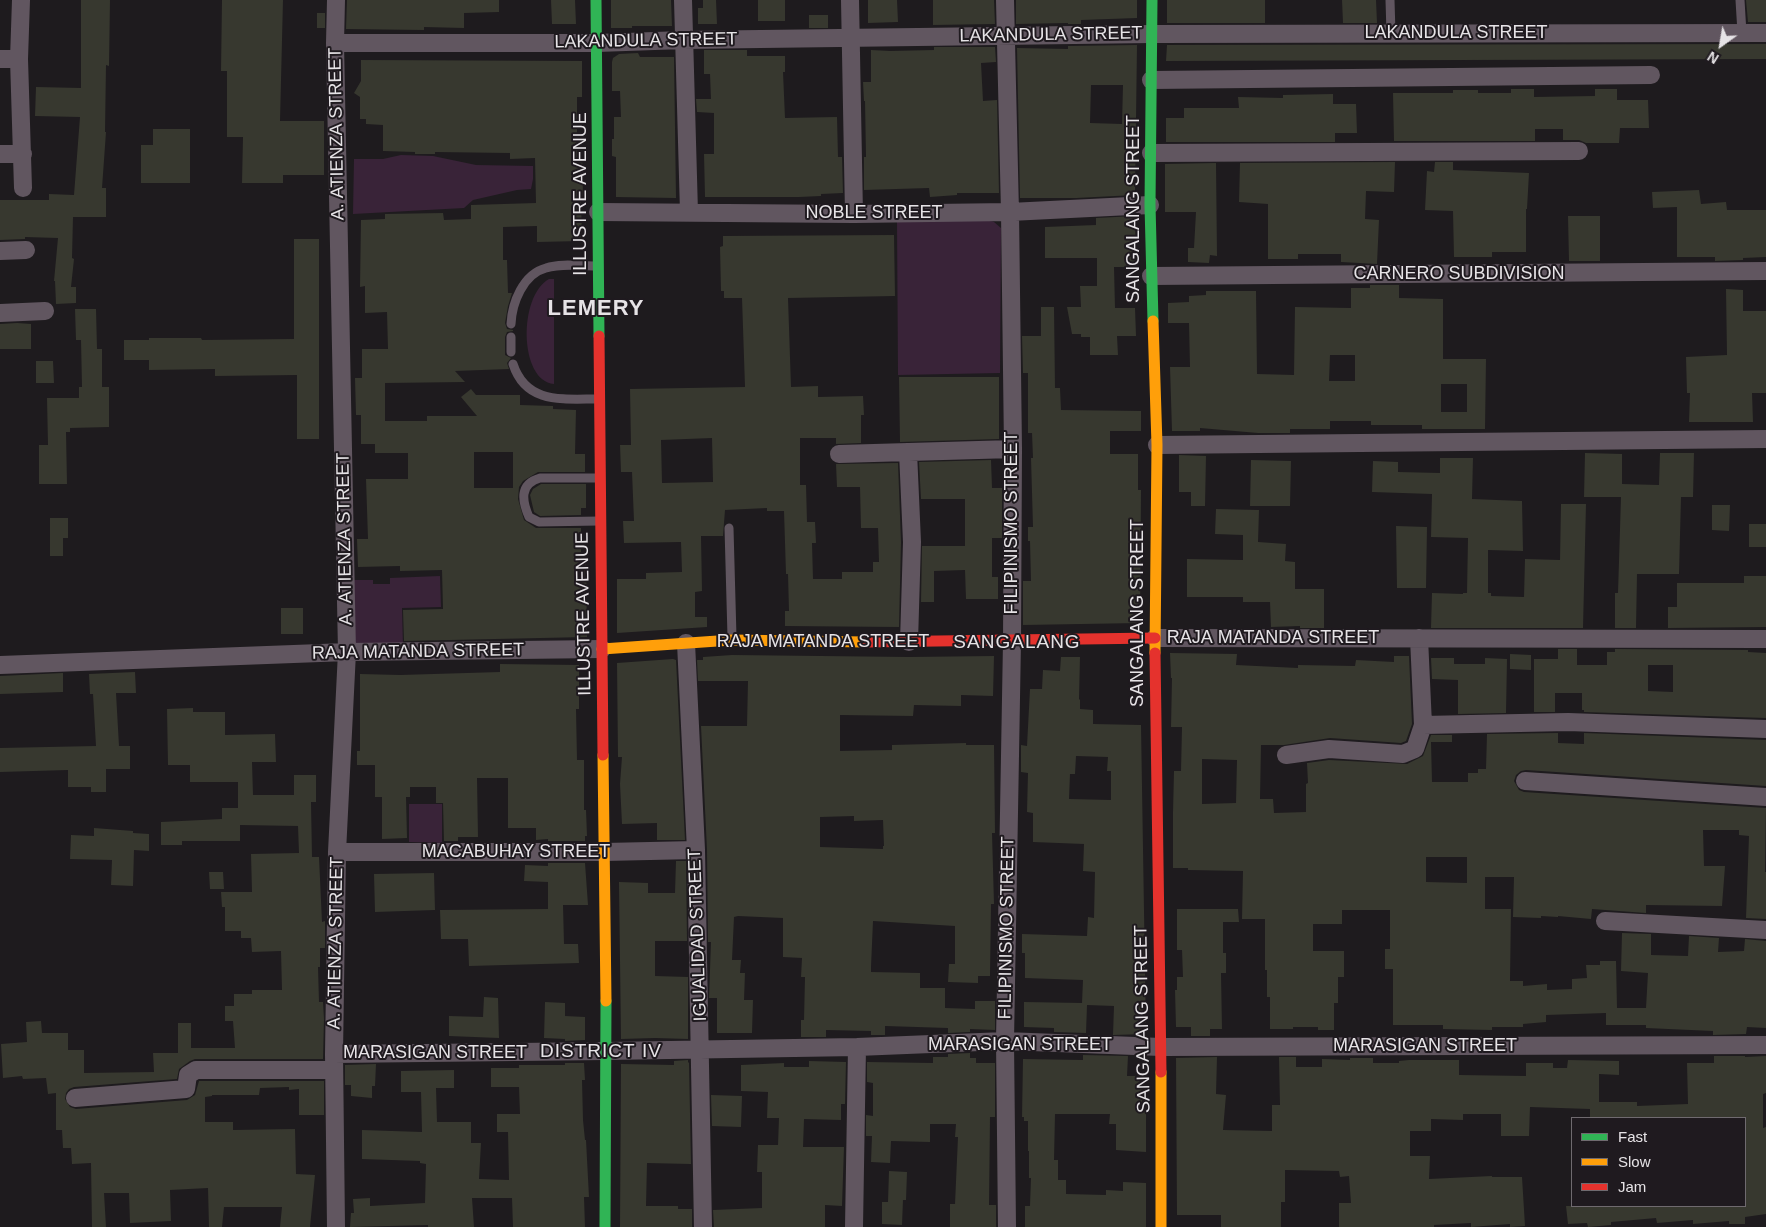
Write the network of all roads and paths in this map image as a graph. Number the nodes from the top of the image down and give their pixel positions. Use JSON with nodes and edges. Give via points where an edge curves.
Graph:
{"nodes":[{"id":1,"x":21,"y":0,"type":"edge"},
{"id":2,"x":336,"y":0,"type":"edge"},
{"id":3,"x":596,"y":0,"type":"edge"},
{"id":4,"x":683,"y":0,"type":"edge"},
{"id":5,"x":850,"y":0,"type":"edge"},
{"id":6,"x":1005,"y":0,"type":"edge"},
{"id":7,"x":1152,"y":0,"type":"edge"},
{"id":8,"x":1390,"y":0,"type":"edge"},
{"id":9,"x":1740,"y":0,"type":"edge"},
{"id":10,"x":1391,"y":33,"type":"junction"},
{"id":11,"x":1742,"y":33,"type":"junction"},
{"id":12,"x":1766,"y":33,"type":"edge"},
{"id":13,"x":1152,"y":34,"type":"junction"},
{"id":14,"x":1005,"y":35,"type":"junction"},
{"id":15,"x":849,"y":37,"type":"junction"},
{"id":16,"x":683,"y":40,"type":"junction"},
{"id":17,"x":335,"y":43,"type":"junction"},
{"id":18,"x":597,"y":43,"type":"junction"},
{"id":19,"x":0,"y":59,"type":"edge"},
{"id":20,"x":19,"y":59,"type":"junction"},
{"id":21,"x":1651,"y":74,"type":"dead end"},
{"id":22,"x":1151,"y":80,"type":"junction"},
{"id":23,"x":1579,"y":151,"type":"dead end"},
{"id":24,"x":1151,"y":152,"type":"junction"},
{"id":25,"x":0,"y":154,"type":"edge"},
{"id":26,"x":23,"y":154,"type":"junction"},
{"id":27,"x":23,"y":188,"type":"dead end"},
{"id":28,"x":1150,"y":205,"type":"junction"},
{"id":29,"x":598,"y":212,"type":"junction"},
{"id":30,"x":689,"y":212,"type":"junction"},
{"id":31,"x":1010,"y":212,"type":"junction"},
{"id":32,"x":854,"y":214,"type":"junction"},
{"id":33,"x":26,"y":250,"type":"dead end"},
{"id":34,"x":0,"y":251,"type":"edge"},
{"id":35,"x":599,"y":266,"type":"junction"},
{"id":36,"x":1766,"y":272,"type":"edge"},
{"id":37,"x":1151,"y":276,"type":"junction"},
{"id":38,"x":45,"y":310,"type":"dead end"},
{"id":39,"x":0,"y":313,"type":"edge"},
{"id":40,"x":511,"y":324,"type":"dead end"},
{"id":41,"x":510,"y":337,"type":"dead end"},
{"id":42,"x":511,"y":352,"type":"dead end"},
{"id":43,"x":513,"y":364,"type":"dead end"},
{"id":44,"x":599,"y":399,"type":"junction"},
{"id":45,"x":1766,"y":439,"type":"edge"},
{"id":46,"x":1157,"y":445,"type":"junction"},
{"id":47,"x":1013,"y":449,"type":"junction"},
{"id":48,"x":908,"y":452,"type":"junction"},
{"id":49,"x":839,"y":454,"type":"dead end"},
{"id":50,"x":600,"y":478,"type":"junction"},
{"id":51,"x":601,"y":521,"type":"junction"},
{"id":52,"x":729,"y":528,"type":"dead end"},
{"id":53,"x":1154,"y":638,"type":"junction"},
{"id":54,"x":1419,"y":638,"type":"junction"},
{"id":55,"x":1766,"y":639,"type":"edge"},
{"id":56,"x":732,"y":640,"type":"junction"},
{"id":57,"x":1012,"y":641,"type":"junction"},
{"id":58,"x":908,"y":642,"type":"junction"},
{"id":59,"x":686,"y":643,"type":"junction"},
{"id":60,"x":602,"y":649,"type":"junction"},
{"id":61,"x":347,"y":652,"type":"junction"},
{"id":62,"x":0,"y":665,"type":"edge"},
{"id":63,"x":1423,"y":725,"type":"junction"},
{"id":64,"x":1766,"y":729,"type":"edge"},
{"id":65,"x":1286,"y":755,"type":"dead end"},
{"id":66,"x":1525,"y":781,"type":"dead end"},
{"id":67,"x":1766,"y":797,"type":"edge"},
{"id":68,"x":696,"y":850,"type":"junction"},
{"id":69,"x":337,"y":852,"type":"junction"},
{"id":70,"x":604,"y":852,"type":"junction"},
{"id":71,"x":1605,"y":921,"type":"dead end"},
{"id":72,"x":1766,"y":930,"type":"edge"},
{"id":73,"x":1005,"y":1041,"type":"junction"},
{"id":74,"x":1766,"y":1045,"type":"edge"},
{"id":75,"x":857,"y":1047,"type":"junction"},
{"id":76,"x":1162,"y":1047,"type":"junction"},
{"id":77,"x":700,"y":1049,"type":"junction"},
{"id":78,"x":606,"y":1052,"type":"junction"},
{"id":79,"x":334,"y":1062,"type":"junction"},
{"id":80,"x":75,"y":1098,"type":"dead end"},
{"id":81,"x":336,"y":1227,"type":"edge"},
{"id":82,"x":605,"y":1227,"type":"edge"},
{"id":83,"x":703,"y":1227,"type":"edge"},
{"id":84,"x":854,"y":1227,"type":"edge"},
{"id":85,"x":1007,"y":1227,"type":"edge"},
{"id":86,"x":1161,"y":1227,"type":"edge"}],
"edges":[{"from":1,"to":20,"type":"street"},
{"from":2,"to":17,"type":"street","name":"A. ATIENZA STREET"},
{"from":3,"to":18,"type":"street","name":"ILLUSTRE AVENUE"},
{"from":4,"to":16,"type":"street"},
{"from":5,"to":15,"type":"street"},
{"from":6,"to":14,"type":"street","name":"FILIPINISMO STREET"},
{"from":7,"to":13,"type":"street","name":"SANGALANG STREET"},
{"from":8,"to":10,"type":"lane"},
{"from":9,"to":11,"type":"lane"},
{"from":10,"to":11,"type":"street","name":"LAKANDULA STREET"},
{"from":10,"to":13,"type":"street","name":"LAKANDULA STREET"},
{"from":11,"to":12,"type":"street","name":"LAKANDULA STREET"},
{"from":13,"to":14,"type":"street","name":"LAKANDULA STREET"},
{"from":13,"to":22,"type":"street","name":"SANGALANG STREET"},
{"from":14,"to":15,"type":"street","name":"LAKANDULA STREET"},
{"from":14,"to":31,"type":"street","name":"FILIPINISMO STREET"},
{"from":15,"to":16,"type":"street","name":"LAKANDULA STREET"},
{"from":15,"to":32,"type":"street"},
{"from":16,"to":18,"type":"street","name":"LAKANDULA STREET"},
{"from":16,"to":30,"type":"street"},
{"from":17,"to":18,"type":"street","name":"LAKANDULA STREET"},
{"from":17,"to":61,"type":"street","name":"A. ATIENZA STREET"},
{"from":18,"to":29,"type":"street","name":"ILLUSTRE AVENUE"},
{"from":19,"to":20,"type":"street"},
{"from":20,"to":26,"type":"street"},
{"from":21,"to":22,"type":"street"},
{"from":22,"to":24,"type":"street","name":"SANGALANG STREET"},
{"from":23,"to":24,"type":"street"},
{"from":24,"to":28,"type":"street","name":"SANGALANG STREET"},
{"from":25,"to":26,"type":"street"},
{"from":26,"to":27,"type":"street"},
{"from":28,"to":31,"type":"street","name":"NOBLE STREET"},
{"from":28,"to":37,"type":"street","name":"SANGALANG STREET"},
{"from":29,"to":30,"type":"street","name":"NOBLE STREET"},
{"from":29,"to":35,"type":"street","name":"ILLUSTRE AVENUE"},
{"from":30,"to":32,"type":"street","name":"NOBLE STREET"},
{"from":31,"to":32,"type":"street","name":"NOBLE STREET"},
{"from":31,"to":47,"type":"street","name":"FILIPINISMO STREET"},
{"from":33,"to":34,"type":"street"},
{"from":35,"to":40,"type":"lane","via":[[552,266],[535,273],[521,289]]},
{"from":35,"to":44,"type":"street","name":"ILLUSTRE AVENUE"},
{"from":36,"to":37,"type":"street","name":"CARNERO SUBDIVISION"},
{"from":37,"to":46,"type":"street","name":"SANGALANG STREET"},
{"from":38,"to":39,"type":"street"},
{"from":41,"to":42,"type":"lane"},
{"from":43,"to":44,"type":"lane","via":[[518,378],[544,396]]},
{"from":44,"to":50,"type":"street","name":"ILLUSTRE AVENUE"},
{"from":45,"to":46,"type":"street"},
{"from":46,"to":53,"type":"street","name":"SANGALANG STREET"},
{"from":47,"to":48,"type":"street"},
{"from":47,"to":57,"type":"street","name":"FILIPINISMO STREET"},
{"from":48,"to":49,"type":"street"},
{"from":48,"to":58,"type":"street","via":[[912,542]]},
{"from":50,"to":51,"type":"street","name":"ILLUSTRE AVENUE"},
{"from":50,"to":51,"type":"lane","via":[[531,480],[524,492],[524,505],[529,517],[539,522]]},
{"from":51,"to":60,"type":"street","name":"ILLUSTRE AVENUE"},
{"from":52,"to":56,"type":"lane"},
{"from":53,"to":54,"type":"street","name":"RAJA MATANDA STREET"},
{"from":53,"to":57,"type":"street","name":"RAJA MATANDA STREET"},
{"from":53,"to":76,"type":"street","name":"SANGALANG STREET"},
{"from":54,"to":55,"type":"street","name":"RAJA MATANDA STREET"},
{"from":54,"to":63,"type":"street"},
{"from":56,"to":58,"type":"street","name":"RAJA MATANDA STREET"},
{"from":56,"to":59,"type":"street","name":"RAJA MATANDA STREET"},
{"from":57,"to":58,"type":"street","name":"RAJA MATANDA STREET"},
{"from":57,"to":73,"type":"street","name":"FILIPINISMO STREET"},
{"from":59,"to":60,"type":"street","name":"RAJA MATANDA STREET"},
{"from":59,"to":68,"type":"street","name":"IGUALIDAD STREET"},
{"from":60,"to":61,"type":"street","name":"RAJA MATANDA STREET"},
{"from":60,"to":70,"type":"street","name":"ILLUSTRE AVENUE"},
{"from":61,"to":62,"type":"street","name":"RAJA MATANDA STREET"},
{"from":61,"to":69,"type":"street","name":"A. ATIENZA STREET"},
{"from":63,"to":64,"type":"street","via":[[1568,722]]},
{"from":63,"to":65,"type":"street","via":[[1415,749],[1403,754],[1329,749]]},
{"from":66,"to":67,"type":"street"},
{"from":68,"to":70,"type":"street","name":"MACABUHAY STREET"},
{"from":68,"to":77,"type":"street","name":"IGUALIDAD STREET"},
{"from":69,"to":70,"type":"street","name":"MACABUHAY STREET"},
{"from":69,"to":79,"type":"street","name":"A. ATIENZA STREET"},
{"from":70,"to":78,"type":"street","name":"ILLUSTRE AVENUE"},
{"from":71,"to":72,"type":"street"},
{"from":73,"to":75,"type":"street","name":"MARASIGAN STREET"},
{"from":73,"to":76,"type":"street","name":"MARASIGAN STREET"},
{"from":73,"to":85,"type":"street","name":"FILIPINISMO STREET"},
{"from":74,"to":76,"type":"street","name":"MARASIGAN STREET"},
{"from":75,"to":77,"type":"street","name":"MARASIGAN STREET"},
{"from":75,"to":84,"type":"street"},
{"from":76,"to":86,"type":"street","name":"SANGALANG STREET"},
{"from":77,"to":78,"type":"street","name":"MARASIGAN STREET"},
{"from":77,"to":83,"type":"street","name":"IGUALIDAD STREET"},
{"from":78,"to":79,"type":"street","name":"MARASIGAN STREET"},
{"from":78,"to":82,"type":"street","name":"ILLUSTRE AVENUE"},
{"from":79,"to":80,"type":"street","name":"MARASIGAN STREET","via":[[196,1070],[188,1075],[186,1089]]},
{"from":79,"to":81,"type":"street","name":"A. ATIENZA STREET"}]}
